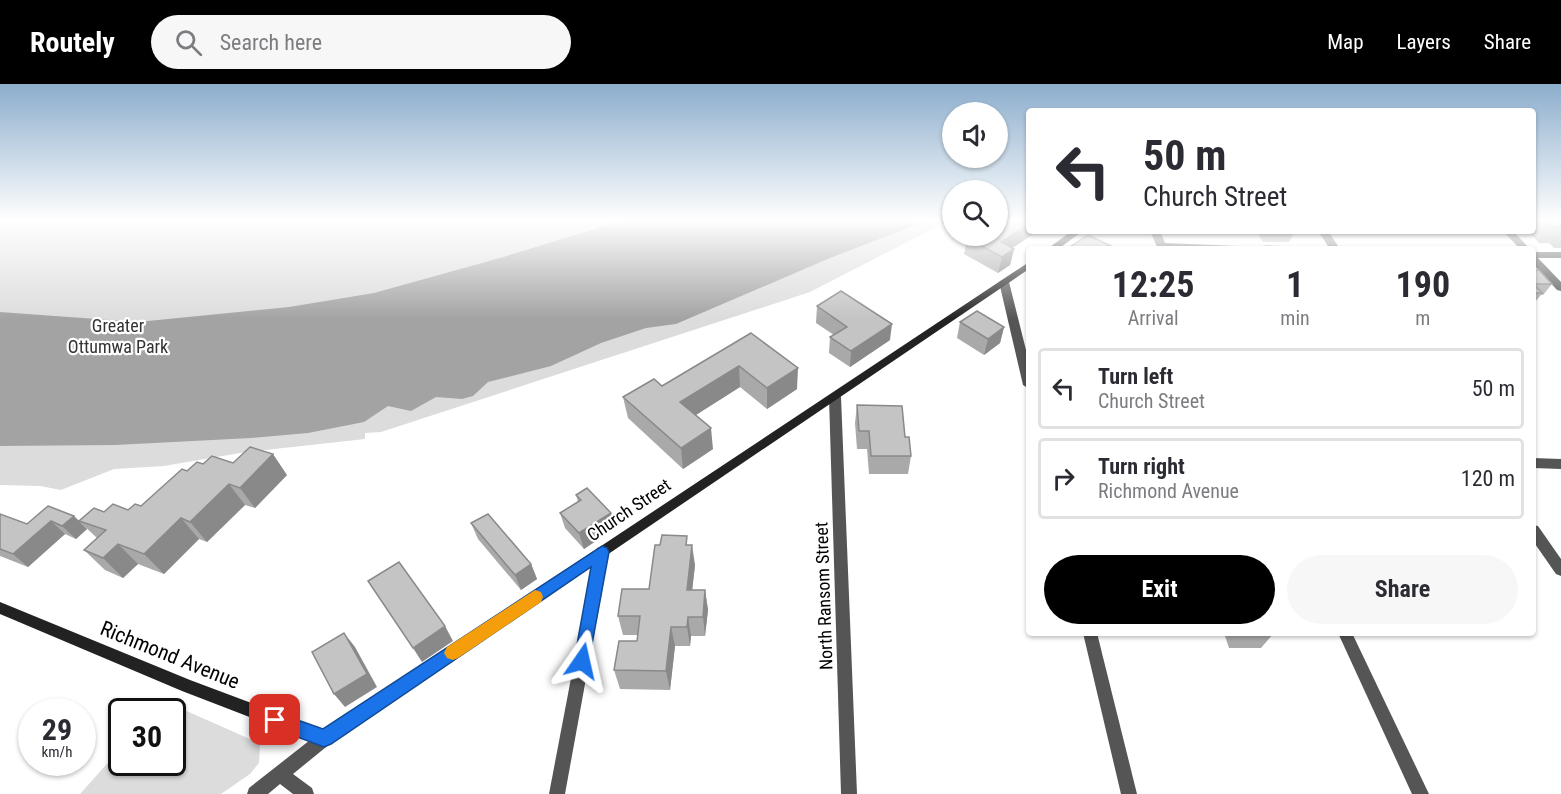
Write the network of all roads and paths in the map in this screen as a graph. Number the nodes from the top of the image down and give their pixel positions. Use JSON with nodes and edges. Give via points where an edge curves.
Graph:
{"nodes":[{"id":1,"x":1561,"y":255,"type":"edge"},
{"id":2,"x":1536,"y":256,"type":"edge"},
{"id":3,"x":1536,"y":259,"type":"edge"},
{"id":4,"x":1026,"y":267,"type":"edge"},
{"id":5,"x":1004,"y":282,"type":"junction"},
{"id":6,"x":1561,"y":288,"type":"edge"},
{"id":7,"x":1026,"y":373,"type":"edge"},
{"id":8,"x":835,"y":397,"type":"junction"},
{"id":9,"x":1536,"y":463,"type":"edge"},
{"id":10,"x":1561,"y":464,"type":"edge"},
{"id":11,"x":1536,"y":534,"type":"edge"},
{"id":12,"x":602,"y":552,"type":"junction"},
{"id":13,"x":1561,"y":570,"type":"edge"},
{"id":14,"x":0,"y":608,"type":"edge"},
{"id":15,"x":1091,"y":636,"type":"edge"},
{"id":16,"x":1346,"y":636,"type":"edge"},
{"id":17,"x":324,"y":738,"type":"junction"},
{"id":18,"x":281,"y":775,"type":"junction"},
{"id":19,"x":255,"y":794,"type":"edge"},
{"id":20,"x":306,"y":794,"type":"edge"},
{"id":21,"x":557,"y":794,"type":"edge"},
{"id":22,"x":849,"y":794,"type":"edge"},
{"id":23,"x":1130,"y":794,"type":"edge"},
{"id":24,"x":1421,"y":794,"type":"edge"}],
"edges":[{"from":1,"to":2,"type":"street"},
{"from":3,"to":6,"type":"street"},
{"from":4,"to":5,"type":"main road","name":"Church Street"},
{"from":5,"to":7,"type":"street"},
{"from":5,"to":8,"type":"main road","name":"Church Street"},
{"from":8,"to":12,"type":"main road","name":"Church Street"},
{"from":8,"to":22,"type":"street","name":"North Ransom Street"},
{"from":9,"to":10,"type":"street"},
{"from":11,"to":13,"type":"street"},
{"from":12,"to":17,"type":"main road","name":"Church Street"},
{"from":12,"to":21,"type":"street"},
{"from":14,"to":17,"type":"main road","name":"Richmond Avenue"},
{"from":15,"to":23,"type":"street"},
{"from":16,"to":24,"type":"street"},
{"from":17,"to":18,"type":"street","name":"Church Street"},
{"from":18,"to":19,"type":"street","name":"Church Street"},
{"from":18,"to":20,"type":"street"}]}
